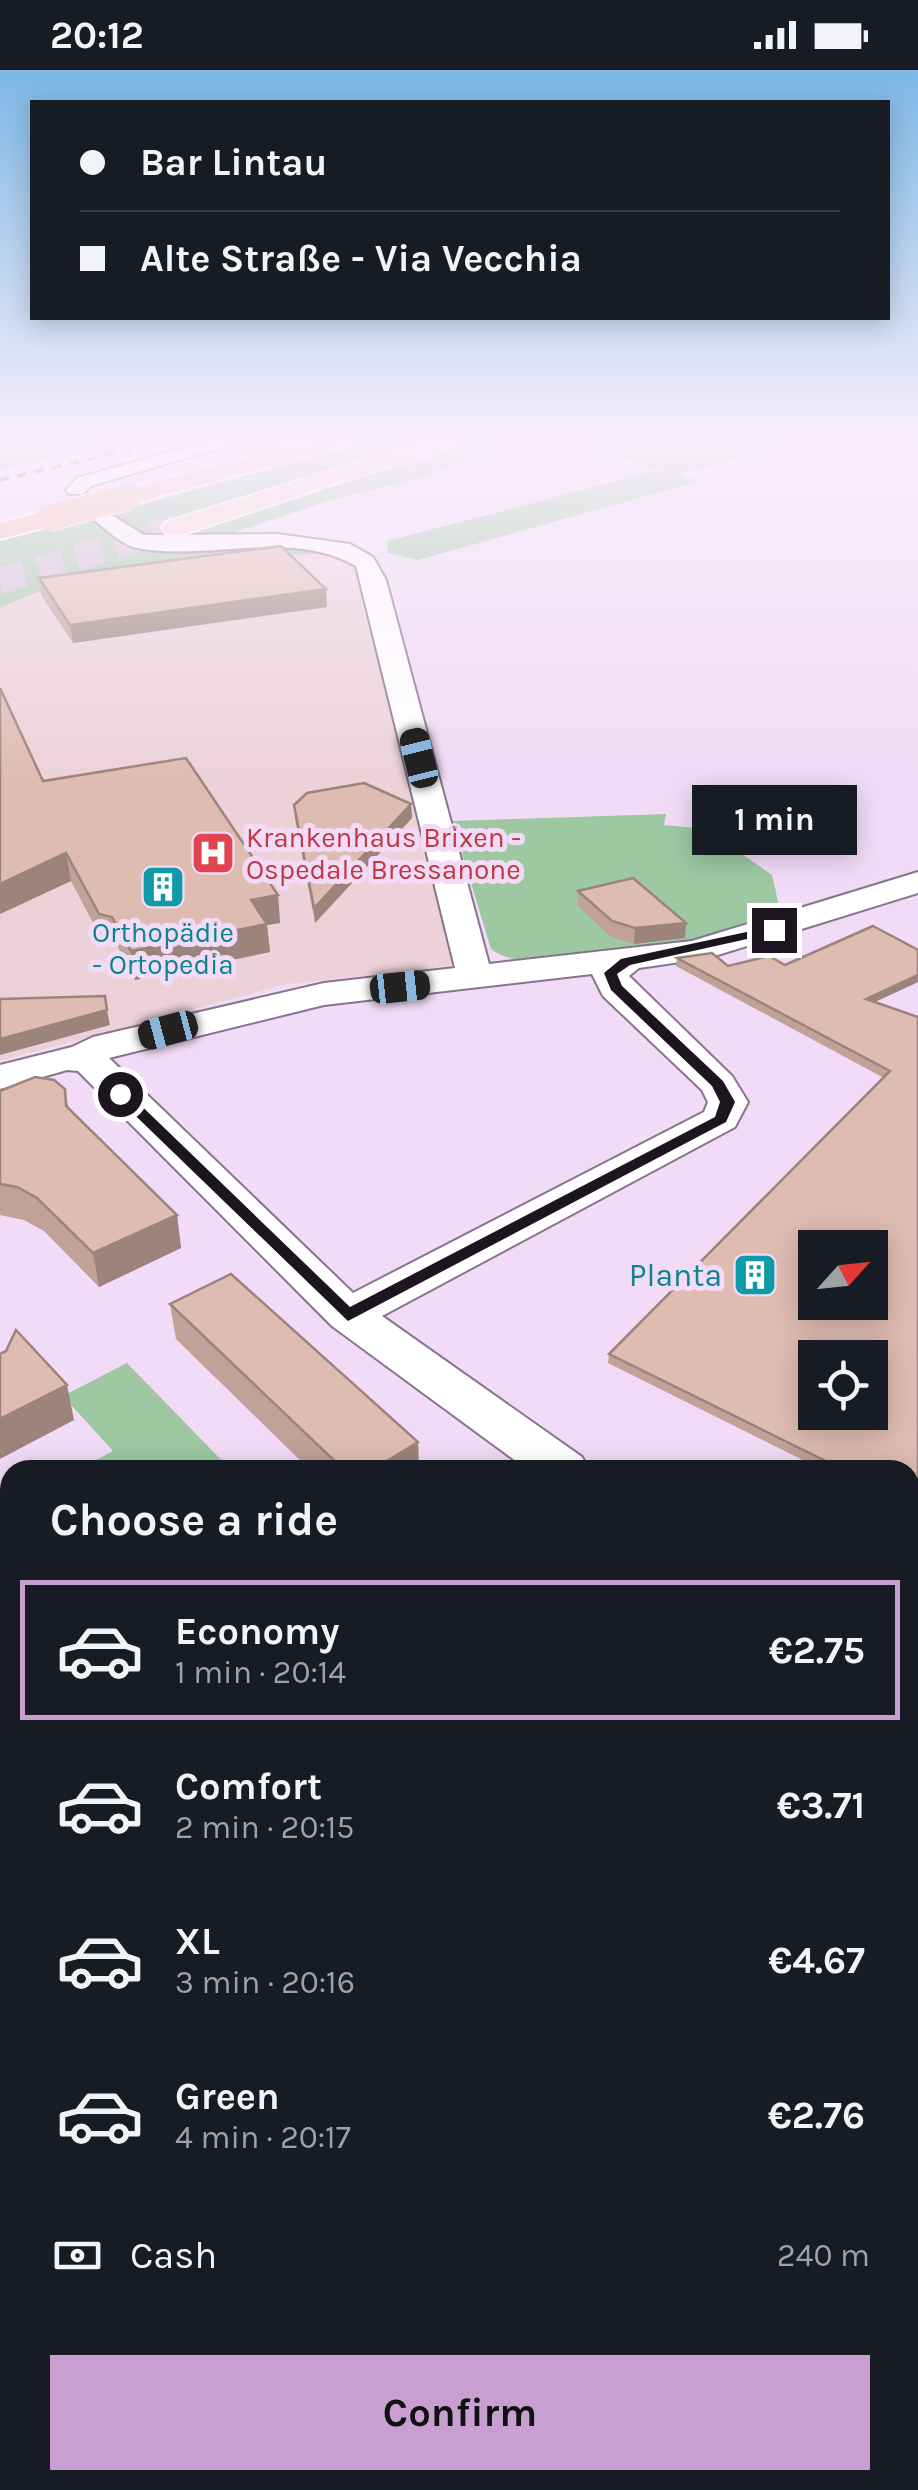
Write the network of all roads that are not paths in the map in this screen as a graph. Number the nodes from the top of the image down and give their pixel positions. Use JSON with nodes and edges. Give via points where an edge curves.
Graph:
{"nodes":[{"id":1,"x":356,"y":553,"type":"edge"},
{"id":2,"x":918,"y":882,"type":"edge"},
{"id":3,"x":626,"y":962,"type":"junction"},
{"id":4,"x":475,"y":979,"type":"junction"},
{"id":5,"x":80,"y":1058,"type":"junction"},
{"id":6,"x":0,"y":1077,"type":"edge"},
{"id":7,"x":348,"y":1315,"type":"junction"},
{"id":8,"x":550,"y":1460,"type":"edge"}],
"edges":[{"from":1,"to":4,"type":"street","via":[[374,580]]},
{"from":2,"to":3,"type":"street","via":[[774,930]]},
{"from":3,"to":4,"type":"street"},
{"from":3,"to":7,"type":"street","via":[[610,973],[616,988],[718,1084],[728,1102],[721,1119]]},
{"from":4,"to":5,"type":"street","via":[[248,1009],[106,1045]]},
{"from":5,"to":6,"type":"street"},
{"from":5,"to":7,"type":"street"},
{"from":7,"to":8,"type":"street"}]}
